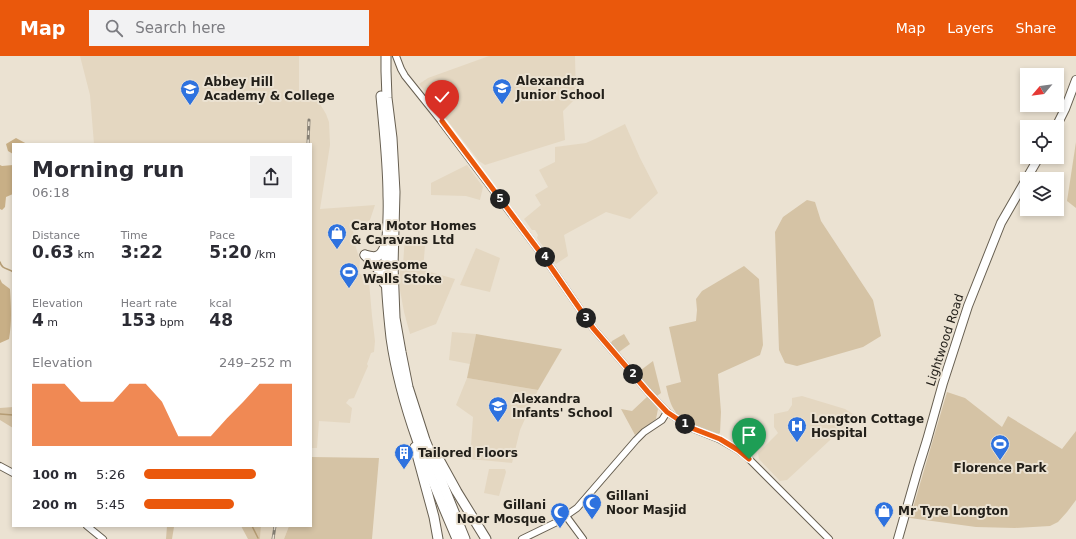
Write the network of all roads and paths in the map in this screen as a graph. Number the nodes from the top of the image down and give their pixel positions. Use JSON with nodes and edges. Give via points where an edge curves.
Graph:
{"nodes":[{"id":1,"x":380,"y":56,"type":"edge"},
{"id":2,"x":386,"y":56,"type":"edge"},
{"id":3,"x":396,"y":56,"type":"edge"},
{"id":4,"x":1076,"y":80,"type":"edge"},
{"id":5,"x":1060,"y":120,"type":"edge"},
{"id":6,"x":1035,"y":164,"type":"edge"},
{"id":7,"x":388,"y":238,"type":"junction"},
{"id":8,"x":387,"y":293,"type":"junction"},
{"id":9,"x":398,"y":374,"type":"junction"},
{"id":10,"x":414,"y":406,"type":"junction"},
{"id":11,"x":667,"y":412,"type":"junction"},
{"id":12,"x":0,"y":466,"type":"edge"},
{"id":13,"x":12,"y":472,"type":"edge"},
{"id":14,"x":566,"y":516,"type":"junction"},
{"id":15,"x":88,"y":527,"type":"edge"},
{"id":16,"x":103,"y":539,"type":"edge"},
{"id":17,"x":438,"y":539,"type":"edge"},
{"id":18,"x":457,"y":539,"type":"edge"},
{"id":19,"x":465,"y":539,"type":"edge"},
{"id":20,"x":486,"y":539,"type":"edge"},
{"id":21,"x":522,"y":539,"type":"edge"},
{"id":22,"x":583,"y":539,"type":"edge"},
{"id":23,"x":829,"y":539,"type":"edge"},
{"id":24,"x":898,"y":539,"type":"edge"}],
"edges":[{"from":1,"to":7,"type":"highway","via":[[388,170]]},
{"from":2,"to":10,"type":"highway","via":[[387,98],[396,192],[393,266],[395,318]]},
{"from":3,"to":11,"type":"street","via":[[405,76],[514,216],[588,321]]},
{"from":4,"to":5,"type":"main road"},
{"from":6,"to":24,"type":"main road","name":"Lightwood Road","via":[[1001,223],[968,306]]},
{"from":7,"to":8,"type":"highway"},
{"from":7,"to":8,"type":"highway","via":[[378,256],[365,255],[378,269]]},
{"from":8,"to":9,"type":"highway"},
{"from":9,"to":17,"type":"highway","via":[[404,410]]},
{"from":9,"to":18,"type":"highway","via":[[410,419]]},
{"from":10,"to":19,"type":"highway","via":[[429,452]]},
{"from":10,"to":20,"type":"highway","via":[[447,475]]},
{"from":11,"to":14,"type":"street","via":[[665,417],[636,440],[581,505]]},
{"from":11,"to":23,"type":"street","via":[[689,427],[720,439],[742,453]]},
{"from":12,"to":13,"type":"street"},
{"from":14,"to":21,"type":"street"},
{"from":14,"to":22,"type":"street"},
{"from":15,"to":16,"type":"street"}]}
